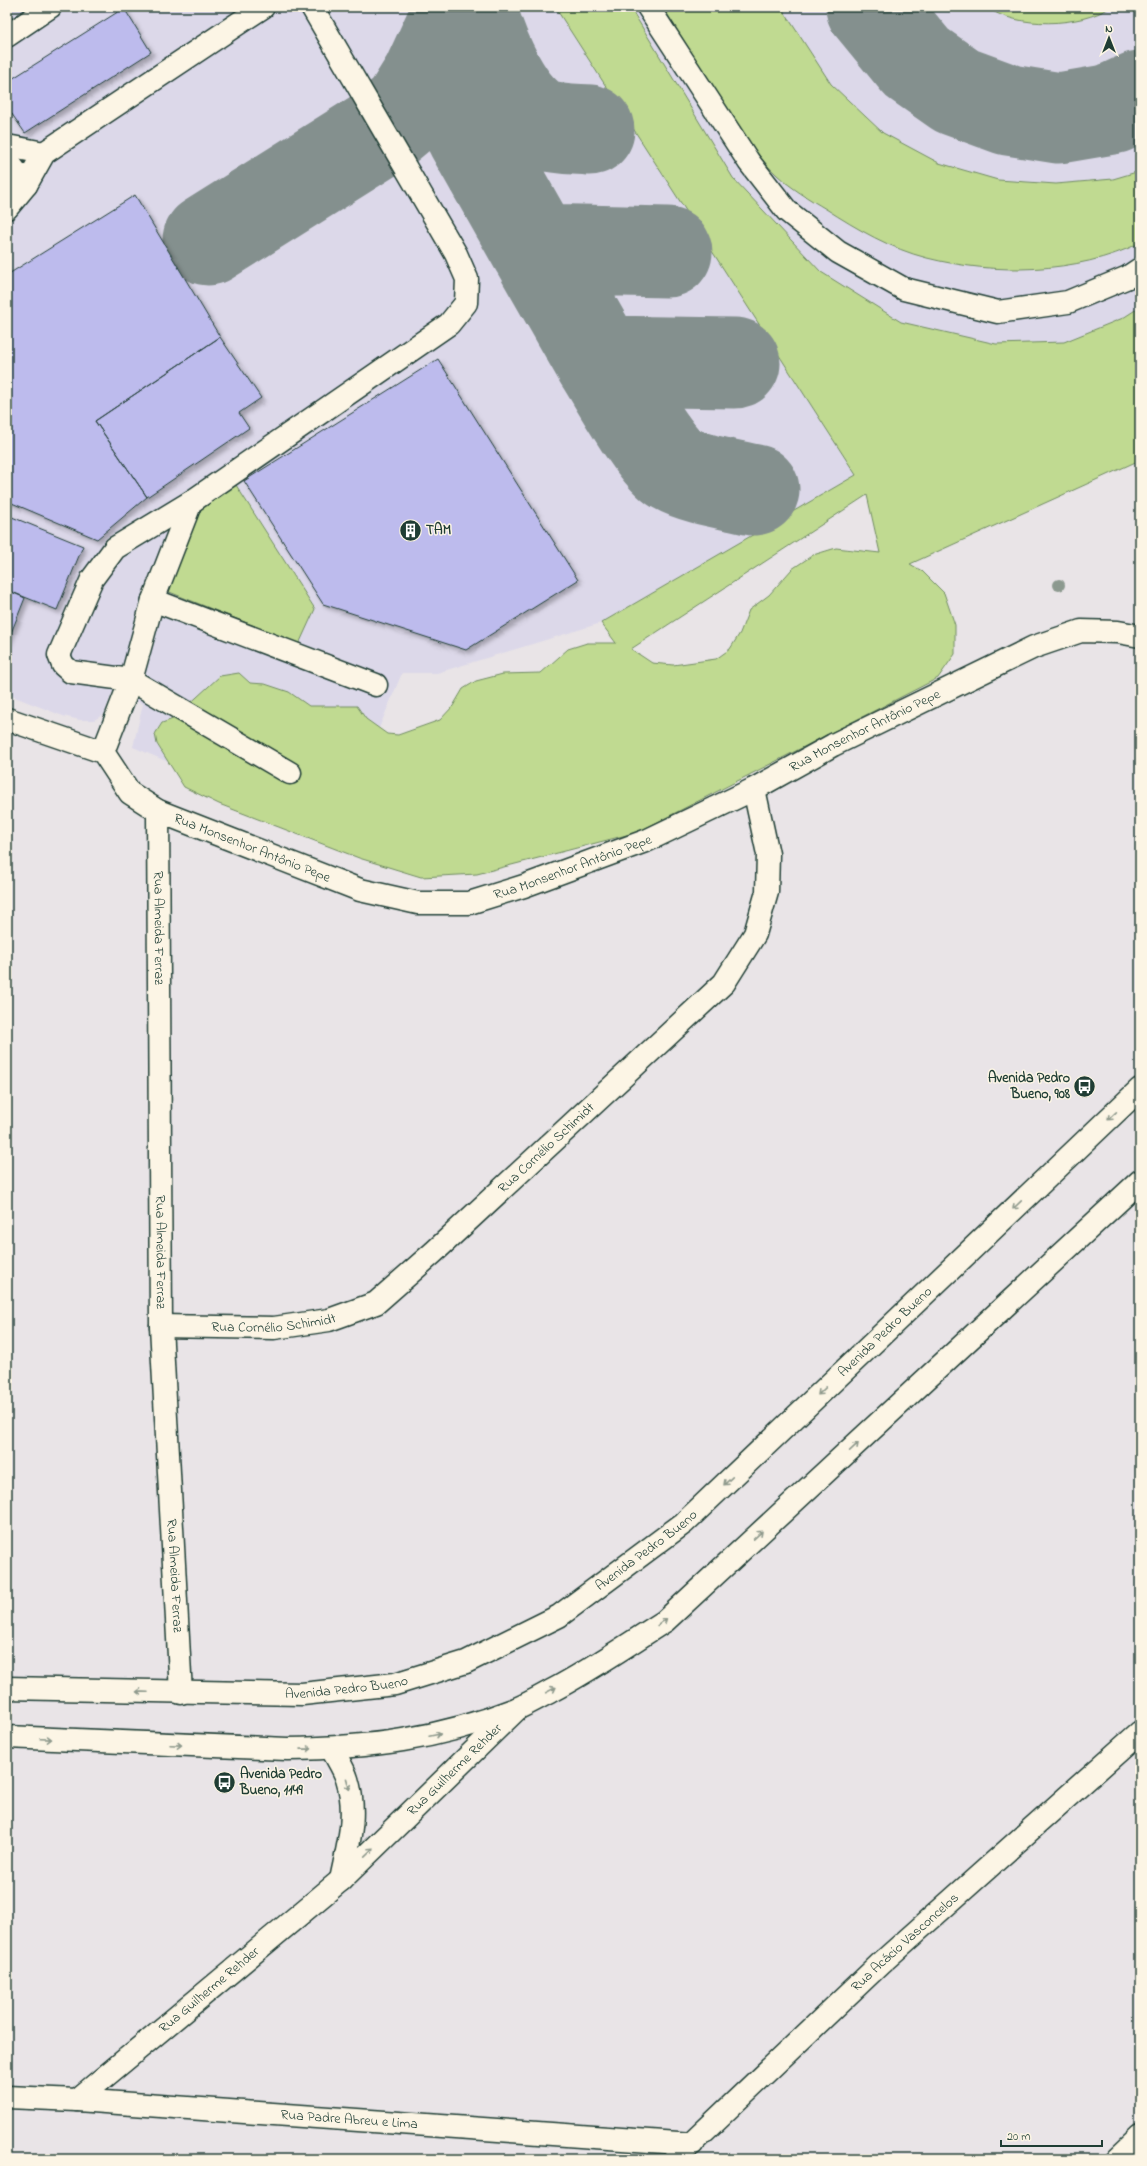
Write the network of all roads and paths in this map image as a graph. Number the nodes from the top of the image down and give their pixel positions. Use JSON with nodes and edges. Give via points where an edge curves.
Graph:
{"nodes":[{"id":1,"x":50,"y":7,"type":"edge"},
{"id":2,"x":263,"y":7,"type":"edge"},
{"id":3,"x":312,"y":7,"type":"edge"},
{"id":4,"x":648,"y":7,"type":"edge"},
{"id":5,"x":7,"y":36,"type":"edge"},
{"id":6,"x":7,"y":146,"type":"edge"},
{"id":7,"x":44,"y":153,"type":"junction"},
{"id":8,"x":7,"y":160,"type":"edge"},
{"id":9,"x":26,"y":184,"type":"junction"},
{"id":10,"x":7,"y":208,"type":"edge"},
{"id":11,"x":1140,"y":269,"type":"edge"},
{"id":12,"x":191,"y":502,"type":"junction"},
{"id":13,"x":154,"y":600,"type":"junction"},
{"id":14,"x":1140,"y":636,"type":"edge"},
{"id":15,"x":131,"y":680,"type":"junction"},
{"id":16,"x":376,"y":685,"type":"dead end"},
{"id":17,"x":7,"y":719,"type":"edge"},
{"id":18,"x":103,"y":752,"type":"junction"},
{"id":19,"x":290,"y":773,"type":"dead end"},
{"id":20,"x":754,"y":789,"type":"junction"},
{"id":21,"x":158,"y":811,"type":"junction"},
{"id":22,"x":1140,"y":1089,"type":"edge"},
{"id":23,"x":1140,"y":1181,"type":"edge"},
{"id":24,"x":161,"y":1326,"type":"junction"},
{"id":25,"x":7,"y":1688,"type":"edge"},
{"id":26,"x":181,"y":1693,"type":"junction"},
{"id":27,"x":517,"y":1709,"type":"junction"},
{"id":28,"x":1140,"y":1732,"type":"edge"},
{"id":29,"x":7,"y":1737,"type":"edge"},
{"id":30,"x":332,"y":1749,"type":"junction"},
{"id":31,"x":341,"y":1880,"type":"junction"},
{"id":32,"x":7,"y":2098,"type":"edge"},
{"id":33,"x":77,"y":2100,"type":"junction"},
{"id":34,"x":1140,"y":2138,"type":"edge"},
{"id":35,"x":692,"y":2144,"type":"junction"},
{"id":36,"x":675,"y":2159,"type":"edge"},
{"id":37,"x":1117,"y":2159,"type":"edge"}],
"edges":[{"from":1,"to":5,"type":"street"},
{"from":2,"to":7,"type":"street"},
{"from":3,"to":12,"type":"street","via":[[456,254],[467,279],[466,303],[449,324]]},
{"from":4,"to":11,"type":"street","via":[[749,162],[788,211],[838,252],[904,290],[998,312],[1068,302],[1128,277]]},
{"from":6,"to":7,"type":"street"},
{"from":7,"to":9,"type":"street"},
{"from":8,"to":9,"type":"street"},
{"from":9,"to":10,"type":"street"},
{"from":12,"to":13,"type":"street"},
{"from":12,"to":15,"type":"street","via":[[115,548],[92,579],[59,655],[71,672]]},
{"from":13,"to":15,"type":"street"},
{"from":13,"to":16,"type":"street"},
{"from":14,"to":20,"type":"street","name":"Rua Monsenhor Antônio Pepe","via":[[1118,632],[1081,631],[1034,647],[833,745]]},
{"from":15,"to":18,"type":"street"},
{"from":15,"to":19,"type":"street"},
{"from":17,"to":18,"type":"street"},
{"from":18,"to":21,"type":"street","name":"Rua Monsenhor Antônio Pepe","via":[[130,793]]},
{"from":20,"to":21,"type":"street","name":"Rua Monsenhor Antônio Pepe","via":[[648,840],[524,886],[469,903],[418,903],[360,890]]},
{"from":20,"to":24,"type":"street","name":"Rua Cornélio Schimidt","via":[[768,854],[767,892],[755,934],[724,983],[434,1252],[376,1303],[329,1320],[274,1328]]},
{"from":21,"to":24,"type":"street","name":"Rua Almeida Ferraz"},
{"from":22,"to":26,"type":"street","name":"Avenida Pedro Bueno","one_way":true,"via":[[684,1523],[559,1616],[466,1662],[395,1684],[302,1694]]},
{"from":27,"to":23,"type":"street","one_way":true,"via":[[593,1669],[665,1621]]},
{"from":24,"to":26,"type":"street","name":"Rua Almeida Ferraz"},
{"from":26,"to":25,"type":"street","name":"Avenida Pedro Bueno","one_way":true},
{"from":30,"to":27,"type":"street","one_way":true,"via":[[372,1746],[438,1734]]},
{"from":31,"to":27,"type":"street","name":"Rua Guilherme Rehder","one_way":true},
{"from":28,"to":35,"type":"street","name":"Rua Acácio Vasconcelos","via":[[880,1964]]},
{"from":29,"to":30,"type":"street","one_way":true,"via":[[287,1750]]},
{"from":30,"to":31,"type":"street","one_way":true,"via":[[347,1778],[352,1798],[353,1823]]},
{"from":31,"to":33,"type":"street","name":"Rua Guilherme Rehder"},
{"from":32,"to":33,"type":"street","name":"Rua Padre Abreu e Lima"},
{"from":33,"to":35,"type":"street","name":"Rua Padre Abreu e Lima"},
{"from":34,"to":37,"type":"street"},
{"from":35,"to":36,"type":"street","name":"Rua Acácio Vasconcelos"}]}
